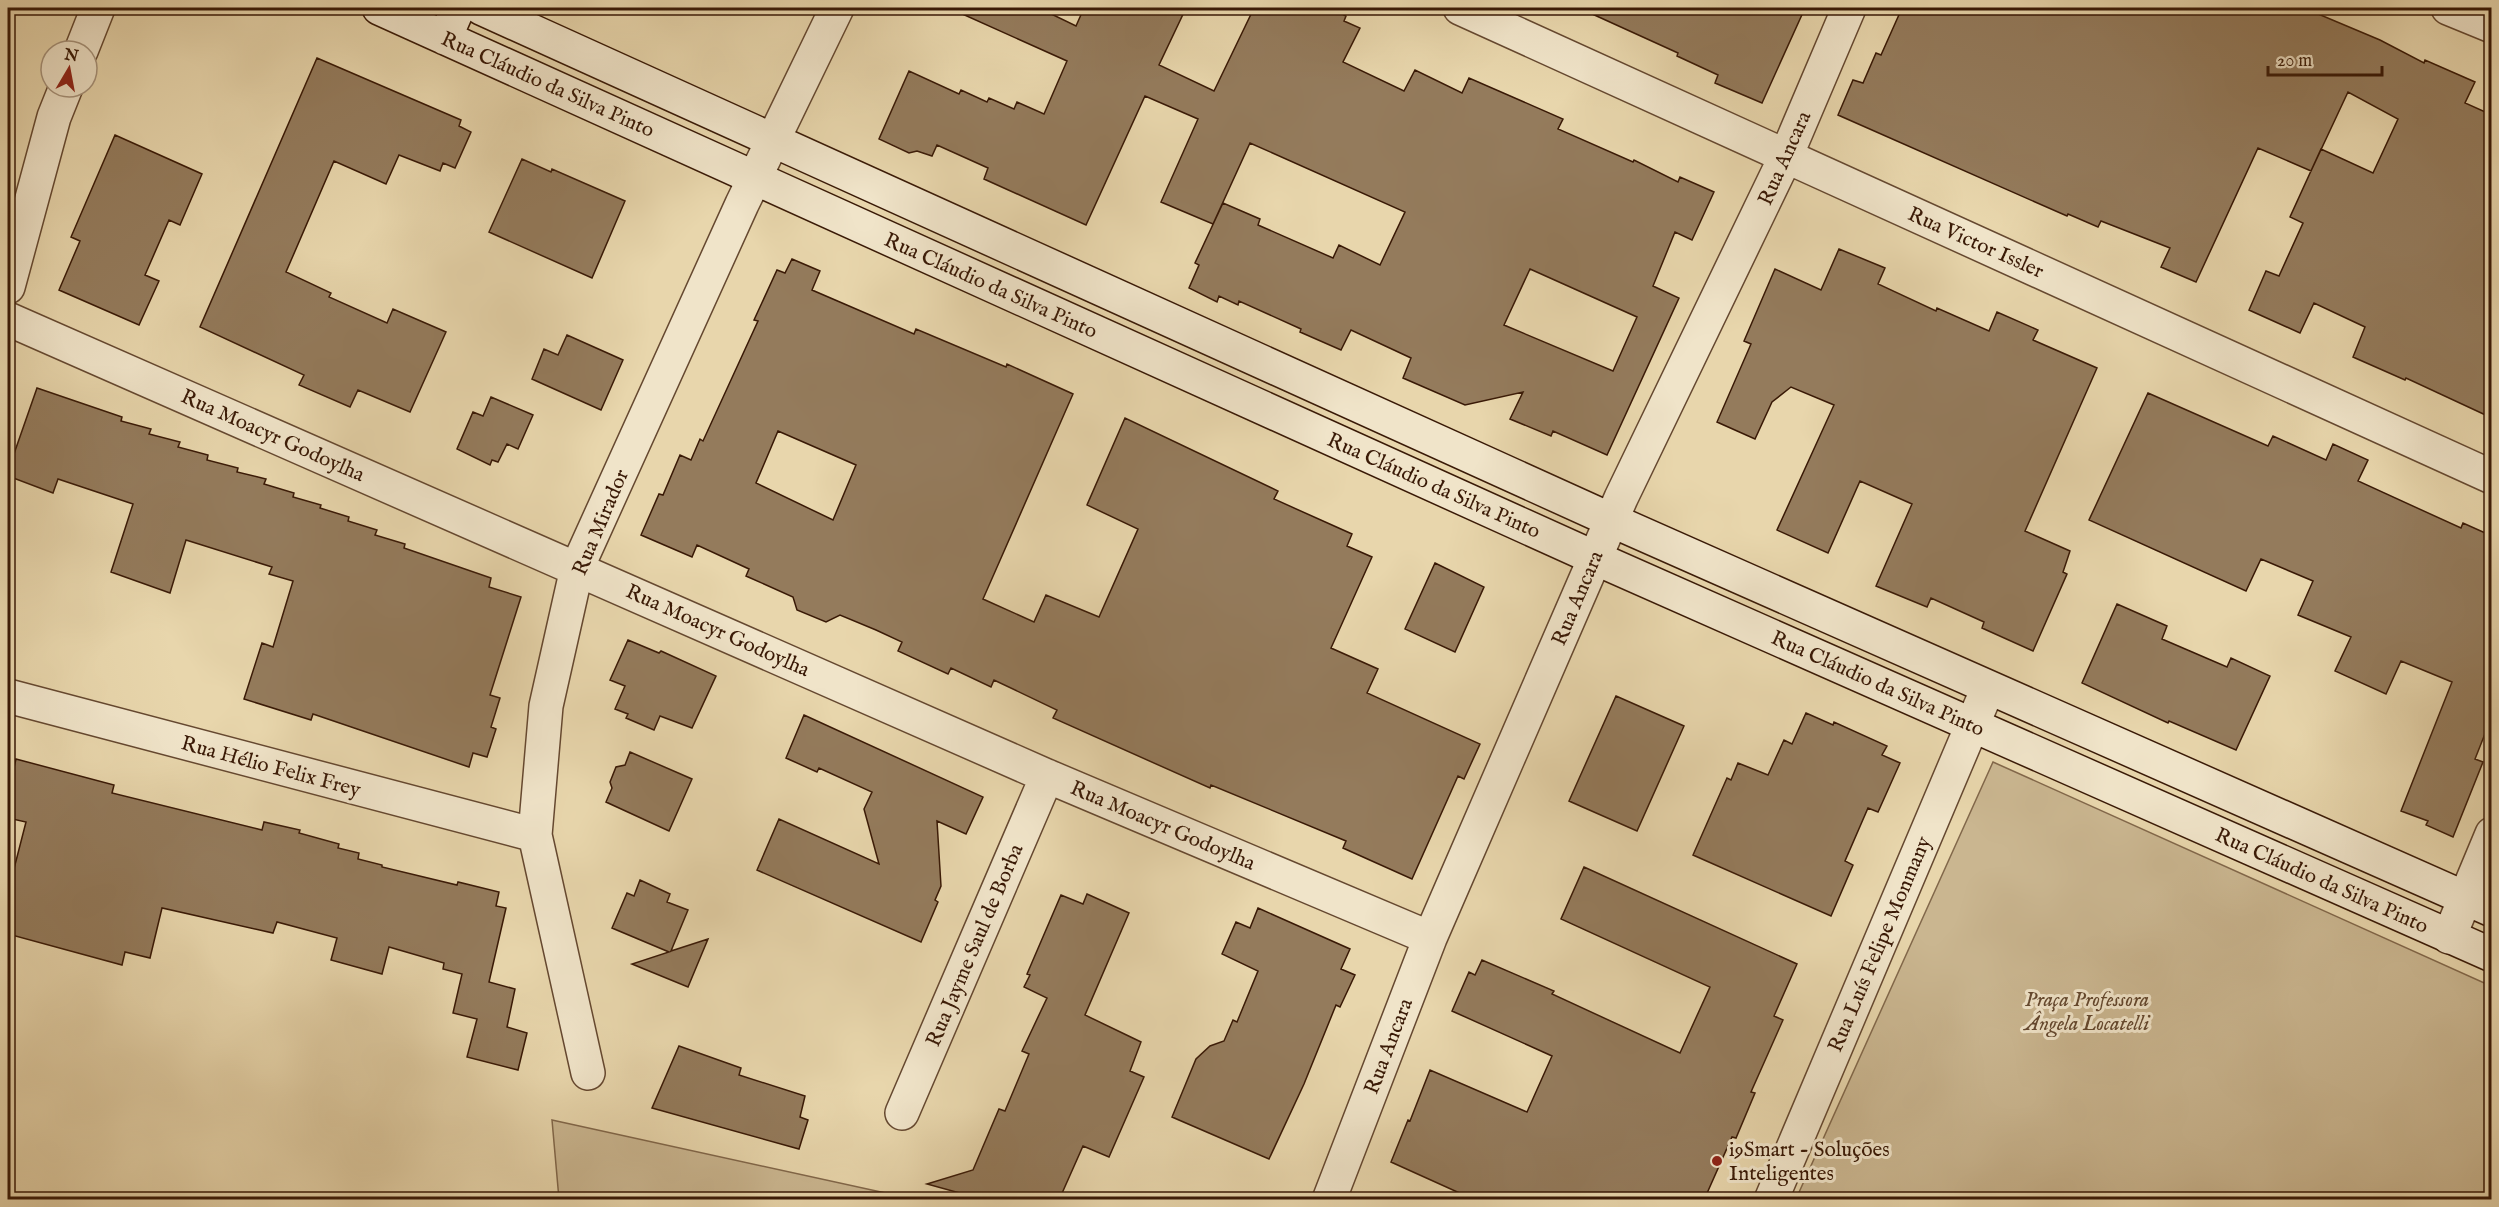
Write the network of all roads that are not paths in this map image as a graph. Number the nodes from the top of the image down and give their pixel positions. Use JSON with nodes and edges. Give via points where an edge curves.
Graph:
{"nodes":[{"id":1,"x":98,"y":8,"type":"edge"},
{"id":2,"x":379,"y":8,"type":"edge"},
{"id":3,"x":458,"y":8,"type":"edge"},
{"id":4,"x":481,"y":8,"type":"edge"},
{"id":5,"x":837,"y":8,"type":"edge"},
{"id":6,"x":1460,"y":8,"type":"edge"},
{"id":7,"x":1850,"y":8,"type":"edge"},
{"id":8,"x":2448,"y":8,"type":"edge"},
{"id":9,"x":2492,"y":26,"type":"edge"},
{"id":10,"x":445,"y":38,"type":"junction"},
{"id":11,"x":86,"y":39,"type":"edge"},
{"id":12,"x":61,"y":99,"type":"edge"},
{"id":13,"x":772,"y":140,"type":"junction"},
{"id":14,"x":1786,"y":156,"type":"junction"},
{"id":15,"x":754,"y":177,"type":"junction"},
{"id":16,"x":8,"y":287,"type":"edge"},
{"id":17,"x":8,"y":319,"type":"edge"},
{"id":18,"x":1235,"y":350,"type":"junction"},
{"id":19,"x":1218,"y":387,"type":"junction"},
{"id":20,"x":2492,"y":477,"type":"edge"},
{"id":21,"x":1611,"y":520,"type":"junction"},
{"id":22,"x":1595,"y":558,"type":"junction"},
{"id":23,"x":577,"y":568,"type":"junction"},
{"id":24,"x":1988,"y":688,"type":"junction"},
{"id":25,"x":8,"y":696,"type":"edge"},
{"id":26,"x":1972,"y":724,"type":"junction"},
{"id":27,"x":1047,"y":776,"type":"junction"},
{"id":28,"x":2492,"y":834,"type":"edge"},
{"id":29,"x":535,"y":835,"type":"junction"},
{"id":30,"x":2478,"y":904,"type":"edge"},
{"id":31,"x":2449,"y":937,"type":"junction"},
{"id":32,"x":1430,"y":938,"type":"junction"},
{"id":33,"x":2492,"y":955,"type":"edge"},
{"id":34,"x":588,"y":1073,"type":"dead end"},
{"id":35,"x":902,"y":1113,"type":"dead end"},
{"id":36,"x":1329,"y":1200,"type":"edge"},
{"id":37,"x":1771,"y":1200,"type":"edge"}],
"edges":[{"from":1,"to":11,"type":"street"},
{"from":2,"to":10,"type":"street","name":"Rua Cláudio da Silva Pinto"},
{"from":3,"to":10,"type":"street"},
{"from":4,"to":13,"type":"street","name":"Rua Cláudio da Silva Pinto"},
{"from":5,"to":13,"type":"street","name":"Rua Mirador"},
{"from":6,"to":14,"type":"street","name":"Rua Victor Issler"},
{"from":7,"to":14,"type":"street","name":"Rua Ancara"},
{"from":8,"to":9,"type":"street"},
{"from":10,"to":15,"type":"street","name":"Rua Cláudio da Silva Pinto"},
{"from":12,"to":16,"type":"street"},
{"from":13,"to":15,"type":"street","name":"Rua Mirador"},
{"from":13,"to":18,"type":"street","name":"Rua Cláudio da Silva Pinto"},
{"from":14,"to":20,"type":"street","name":"Rua Victor Issler"},
{"from":14,"to":21,"type":"street","name":"Rua Ancara"},
{"from":15,"to":19,"type":"street","name":"Rua Cláudio da Silva Pinto"},
{"from":15,"to":23,"type":"street","name":"Rua Mirador"},
{"from":17,"to":23,"type":"street","name":"Rua Moacyr Godoylha"},
{"from":18,"to":19,"type":"street"},
{"from":18,"to":21,"type":"street","name":"Rua Cláudio da Silva Pinto"},
{"from":19,"to":22,"type":"street","name":"Rua Cláudio da Silva Pinto"},
{"from":21,"to":22,"type":"street","name":"Rua Ancara"},
{"from":21,"to":24,"type":"street","name":"Rua Cláudio da Silva Pinto"},
{"from":22,"to":26,"type":"street","name":"Rua Cláudio da Silva Pinto"},
{"from":22,"to":32,"type":"street","name":"Rua Ancara"},
{"from":23,"to":27,"type":"street","name":"Rua Moacyr Godoylha"},
{"from":23,"to":29,"type":"street","name":"Rua Mirador","via":[[546,706]]},
{"from":24,"to":26,"type":"street","name":"Rua Luís Felipe Monmany"},
{"from":24,"to":30,"type":"street","name":"Rua Cláudio da Silva Pinto"},
{"from":25,"to":29,"type":"street","name":"Rua Hélio Felix Frey"},
{"from":26,"to":31,"type":"street","name":"Rua Cláudio da Silva Pinto"},
{"from":26,"to":37,"type":"street","name":"Rua Luís Felipe Monmany"},
{"from":27,"to":32,"type":"street","name":"Rua Moacyr Godoylha"},
{"from":27,"to":35,"type":"street","name":"Rua Jayme Saul de Borba"},
{"from":28,"to":30,"type":"street"},
{"from":29,"to":34,"type":"street","name":"Rua Mirador"},
{"from":30,"to":31,"type":"street"},
{"from":31,"to":33,"type":"street","name":"Rua Cláudio da Silva Pinto"},
{"from":32,"to":36,"type":"street","name":"Rua Ancara"}]}
